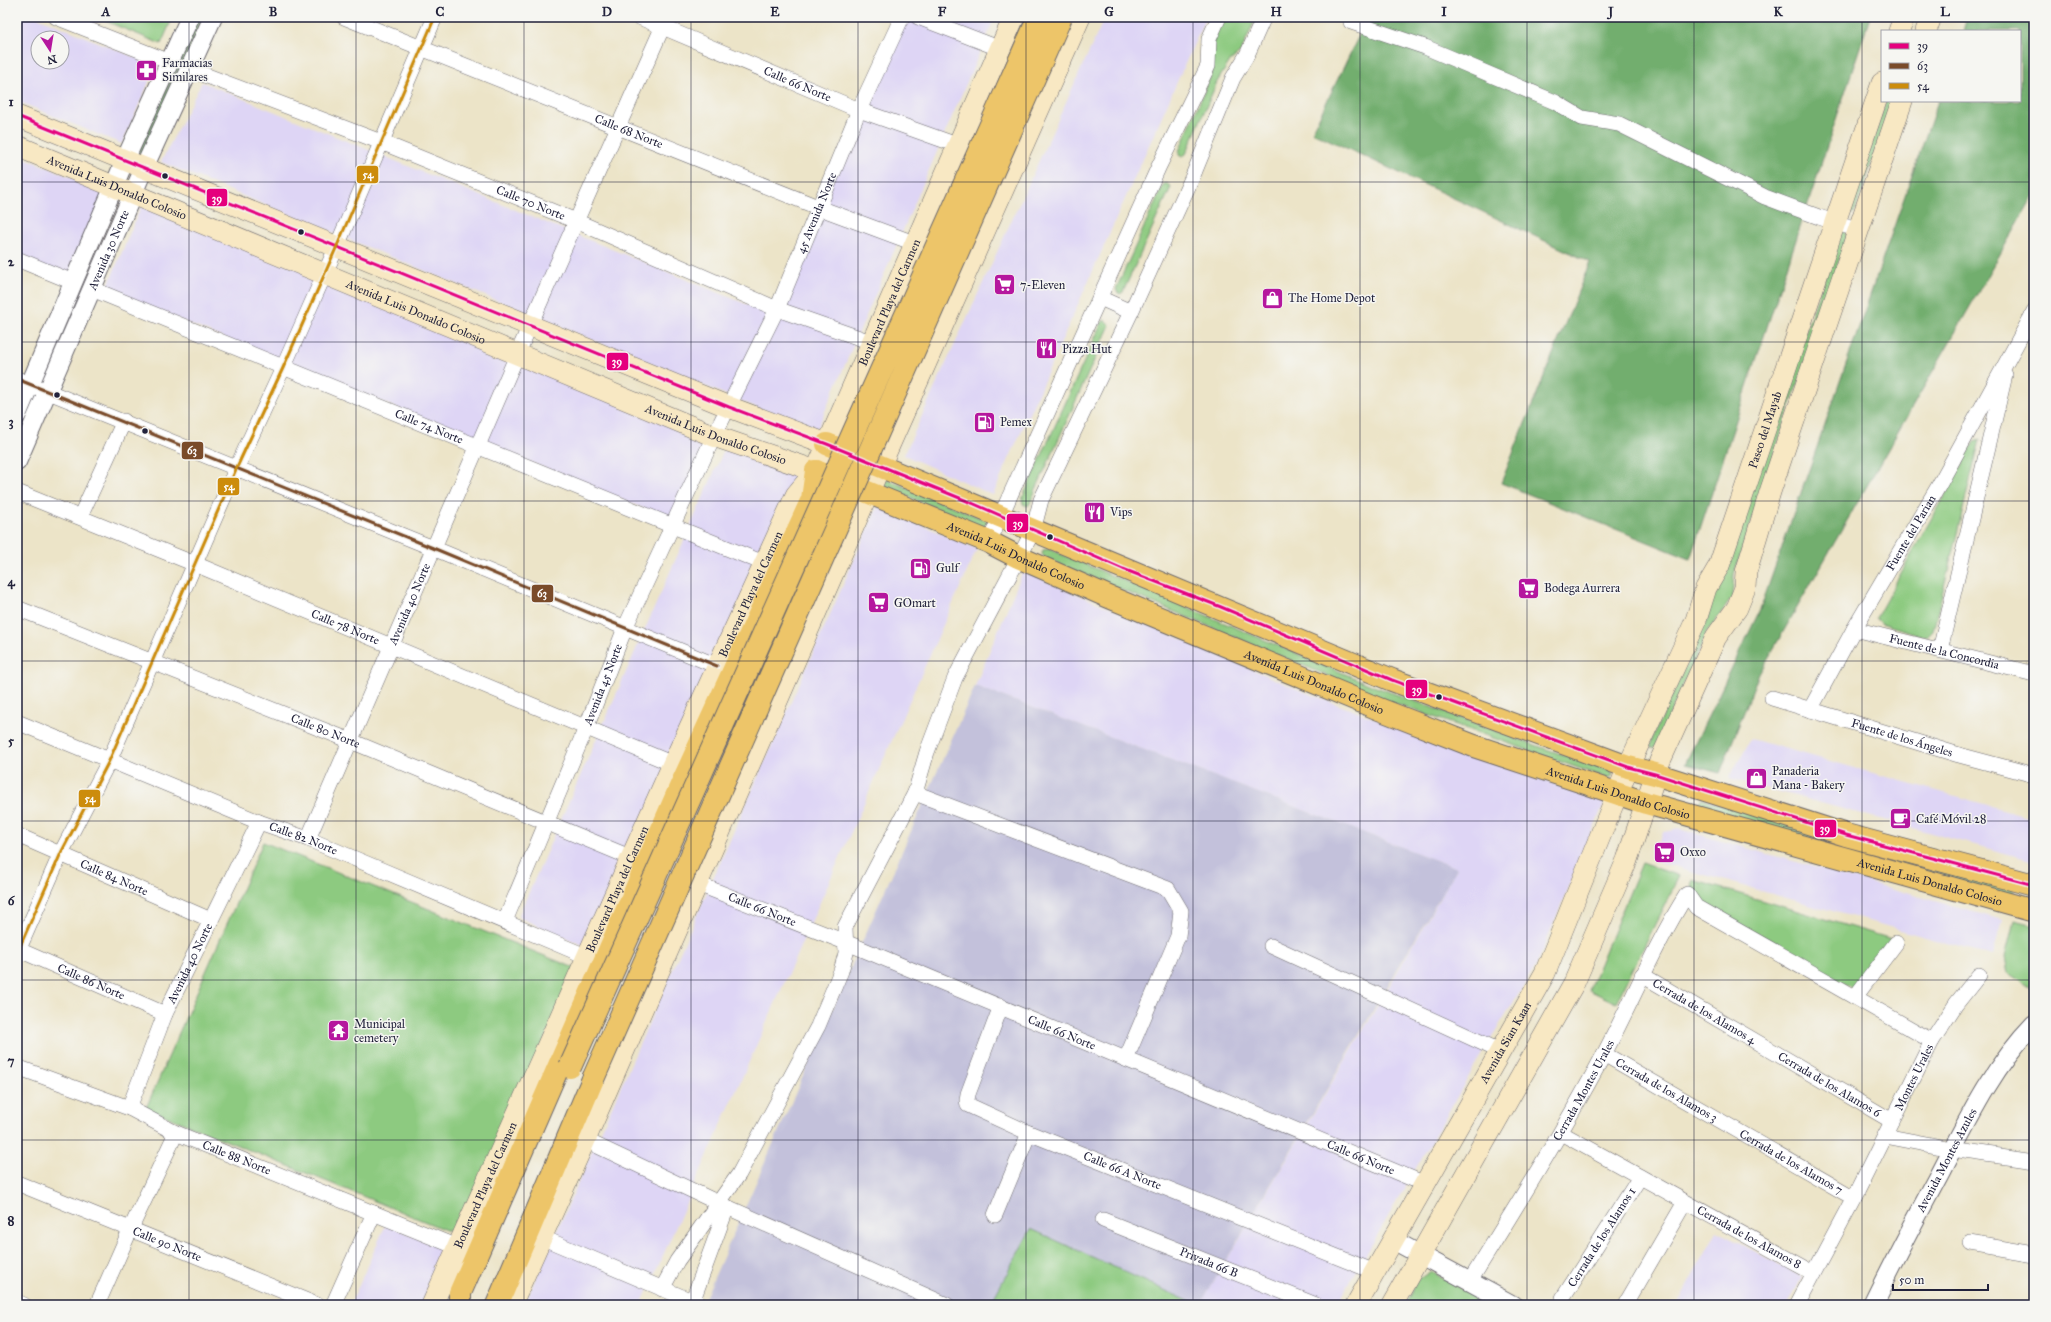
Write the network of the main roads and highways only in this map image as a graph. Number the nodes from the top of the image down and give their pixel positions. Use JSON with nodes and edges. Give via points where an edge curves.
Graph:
{"nodes":[{"id":1,"x":1014,"y":17,"type":"edge"},
{"id":2,"x":1039,"y":17,"type":"edge"},
{"id":3,"x":1061,"y":17,"type":"edge"},
{"id":4,"x":1080,"y":17,"type":"edge"},
{"id":5,"x":1904,"y":17,"type":"edge"},
{"id":6,"x":1930,"y":17,"type":"edge"},
{"id":7,"x":1900,"y":30,"type":"edge"},
{"id":8,"x":1926,"y":30,"type":"edge"},
{"id":9,"x":1881,"y":86,"type":"edge"},
{"id":10,"x":1902,"y":102,"type":"edge"},
{"id":11,"x":17,"y":116,"type":"edge"},
{"id":12,"x":17,"y":146,"type":"edge"},
{"id":13,"x":871,"y":342,"type":"junction"},
{"id":14,"x":927,"y":362,"type":"junction"},
{"id":15,"x":827,"y":444,"type":"junction"},
{"id":16,"x":880,"y":466,"type":"junction"},
{"id":17,"x":816,"y":472,"type":"junction"},
{"id":18,"x":868,"y":493,"type":"junction"},
{"id":19,"x":772,"y":568,"type":"junction"},
{"id":20,"x":829,"y":584,"type":"junction"},
{"id":21,"x":1628,"y":767,"type":"junction"},
{"id":22,"x":1655,"y":774,"type":"junction"},
{"id":23,"x":1617,"y":793,"type":"junction"},
{"id":24,"x":1646,"y":803,"type":"junction"},
{"id":25,"x":1583,"y":879,"type":"junction"},
{"id":26,"x":2031,"y":884,"type":"edge"},
{"id":27,"x":1614,"y":890,"type":"junction"},
{"id":28,"x":2028,"y":909,"type":"edge"},
{"id":29,"x":432,"y":1305,"type":"edge"},
{"id":30,"x":460,"y":1305,"type":"edge"},
{"id":31,"x":464,"y":1305,"type":"edge"},
{"id":32,"x":497,"y":1305,"type":"edge"},
{"id":33,"x":510,"y":1305,"type":"edge"},
{"id":34,"x":1356,"y":1305,"type":"edge"},
{"id":35,"x":1392,"y":1305,"type":"edge"}],
"edges":[{"from":1,"to":13,"type":"main road","name":"Boulevard Playa del Carmen"},
{"from":2,"to":31,"type":"main road","bridge":true},
{"from":3,"to":32,"type":"main road","bridge":true,"via":[[593,1079]]},
{"from":4,"to":14,"type":"main road"},
{"from":5,"to":7,"type":"main road"},
{"from":6,"to":8,"type":"main road"},
{"from":9,"to":21,"type":"main road","name":"Paseo del Mayab","via":[[1718,566]]},
{"from":10,"to":22,"type":"main road","via":[[1770,492],[1746,572],[1745,588],[1737,608],[1716,637]]},
{"from":11,"to":15,"type":"main road","name":"Avenida Luis Donaldo Colosio","via":[[729,407]]},
{"from":12,"to":17,"type":"main road","name":"Avenida Luis Donaldo Colosio","via":[[714,436]]},
{"from":13,"to":14,"type":"main road","via":[[888,362],[900,366],[916,366]]},
{"from":13,"to":15,"type":"main road","name":"Boulevard Playa del Carmen"},
{"from":14,"to":16,"type":"main road"},
{"from":15,"to":16,"type":"main road","name":"Avenida Luis Donaldo Colosio"},
{"from":15,"to":17,"type":"main road","name":"Boulevard Playa del Carmen"},
{"from":16,"to":18,"type":"main road"},
{"from":16,"to":21,"type":"main road","name":"Avenida Luis Donaldo Colosio","via":[[1392,680]]},
{"from":17,"to":18,"type":"main road","name":"Avenida Luis Donaldo Colosio"},
{"from":17,"to":19,"type":"main road","via":[[812,499]]},
{"from":18,"to":20,"type":"main road"},
{"from":18,"to":23,"type":"main road","name":"Avenida Luis Donaldo Colosio","via":[[1379,709],[1474,746]]},
{"from":19,"to":20,"type":"main road","via":[[791,563],[811,562],[825,574]]},
{"from":19,"to":29,"type":"main road","name":"Boulevard Playa del Carmen","via":[[718,666]]},
{"from":19,"to":30,"type":"main road","via":[[681,785],[460,1293]]},
{"from":20,"to":33,"type":"main road"},
{"from":21,"to":22,"type":"main road","name":"Avenida Luis Donaldo Colosio"},
{"from":21,"to":23,"type":"main road","name":"Avenida Sian Kaan"},
{"from":22,"to":24,"type":"main road"},
{"from":22,"to":26,"type":"main road","name":"Avenida Luis Donaldo Colosio","via":[[1846,835]]},
{"from":23,"to":24,"type":"main road","name":"Avenida Luis Donaldo Colosio"},
{"from":23,"to":25,"type":"main road","name":"Avenida Sian Kaan"},
{"from":24,"to":27,"type":"main road"},
{"from":24,"to":28,"type":"main road","name":"Avenida Luis Donaldo Colosio"},
{"from":25,"to":27,"type":"main road"},
{"from":25,"to":34,"type":"main road","name":"Avenida Sian Kaan","via":[[1544,973]]},
{"from":26,"to":28,"type":"main road"},
{"from":27,"to":35,"type":"main road","via":[[1574,983]]}]}
